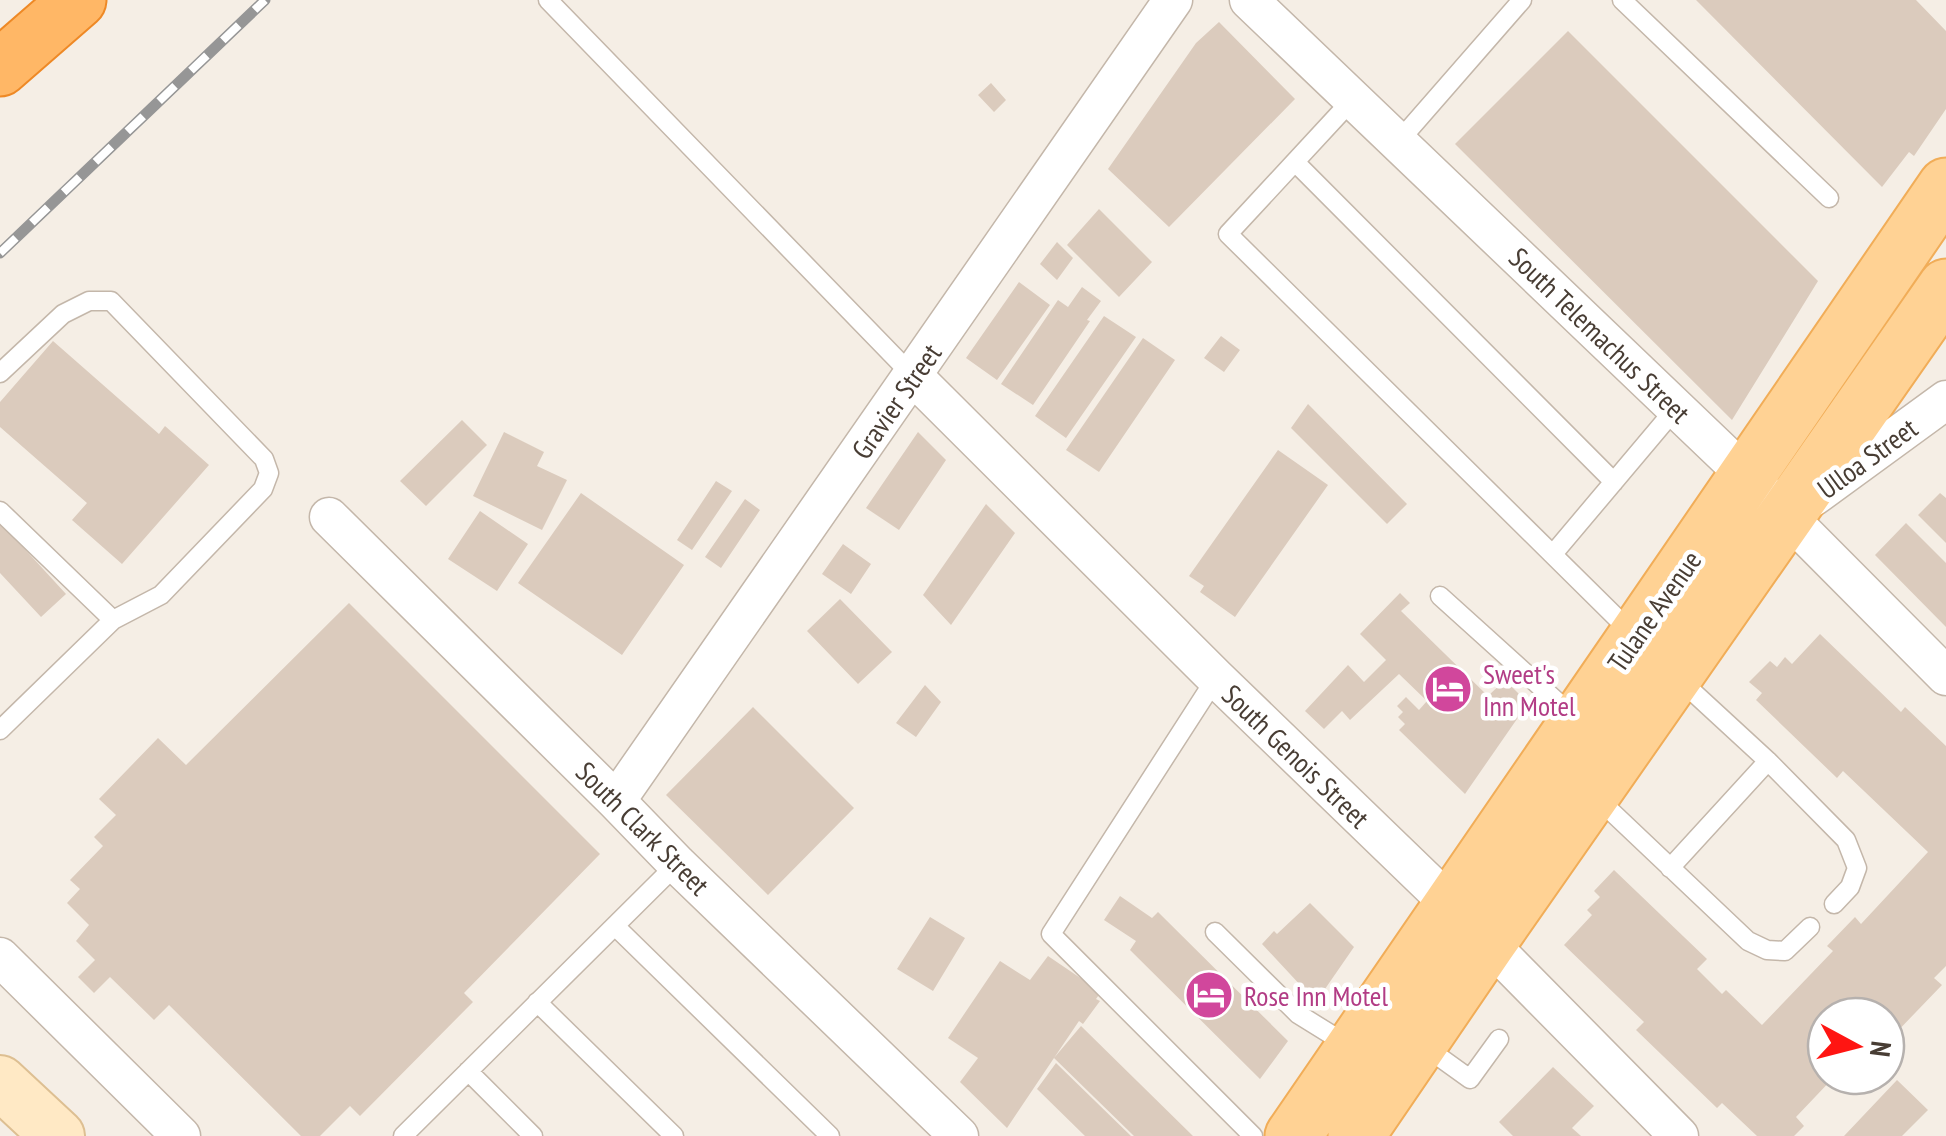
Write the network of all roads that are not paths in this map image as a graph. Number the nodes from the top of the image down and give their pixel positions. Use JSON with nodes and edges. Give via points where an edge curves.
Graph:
{"nodes":[{"id":1,"x":78,"y":0,"type":"edge"},
{"id":2,"x":548,"y":0,"type":"edge"},
{"id":3,"x":1173,"y":0,"type":"edge"},
{"id":4,"x":1249,"y":0,"type":"edge"},
{"id":5,"x":1522,"y":0,"type":"edge"},
{"id":6,"x":1622,"y":0,"type":"edge"},
{"id":7,"x":0,"y":68,"type":"edge"},
{"id":8,"x":1353,"y":99,"type":"junction"},
{"id":9,"x":1398,"y":141,"type":"junction"},
{"id":10,"x":1295,"y":162,"type":"junction"},
{"id":11,"x":1946,"y":186,"type":"edge"},
{"id":12,"x":1829,"y":198,"type":"dead end"},
{"id":13,"x":1946,"y":287,"type":"edge"},
{"id":14,"x":0,"y":373,"type":"edge"},
{"id":15,"x":913,"y":376,"type":"junction"},
{"id":16,"x":1946,"y":400,"type":"edge"},
{"id":17,"x":1676,"y":408,"type":"junction"},
{"id":18,"x":1747,"y":476,"type":"junction"},
{"id":19,"x":1614,"y":482,"type":"junction"},
{"id":20,"x":0,"y":511,"type":"edge"},
{"id":21,"x":329,"y":516,"type":"dead end"},
{"id":22,"x":1786,"y":516,"type":"junction"},
{"id":23,"x":1553,"y":554,"type":"junction"},
{"id":24,"x":1440,"y":596,"type":"dead end"},
{"id":25,"x":113,"y":620,"type":"junction"},
{"id":26,"x":1636,"y":637,"type":"junction"},
{"id":27,"x":1675,"y":676,"type":"junction"},
{"id":28,"x":1946,"y":676,"type":"edge"},
{"id":29,"x":1216,"y":678,"type":"junction"},
{"id":30,"x":1578,"y":720,"type":"junction"},
{"id":31,"x":0,"y":730,"type":"edge"},
{"id":32,"x":1768,"y":761,"type":"junction"},
{"id":33,"x":1592,"y":794,"type":"junction"},
{"id":34,"x":616,"y":801,"type":"junction"},
{"id":35,"x":677,"y":864,"type":"junction"},
{"id":36,"x":1670,"y":868,"type":"junction"},
{"id":37,"x":1834,"y":904,"type":"dead end"},
{"id":38,"x":1451,"y":905,"type":"junction"},
{"id":39,"x":614,"y":926,"type":"junction"},
{"id":40,"x":1810,"y":927,"type":"dead end"},
{"id":41,"x":1216,"y":932,"type":"dead end"},
{"id":42,"x":1488,"y":944,"type":"junction"},
{"id":43,"x":0,"y":956,"type":"edge"},
{"id":44,"x":537,"y":1002,"type":"junction"},
{"id":45,"x":1499,"y":1039,"type":"dead end"},
{"id":46,"x":1420,"y":1043,"type":"junction"},
{"id":47,"x":1353,"y":1048,"type":"junction"},
{"id":48,"x":468,"y":1072,"type":"junction"},
{"id":49,"x":0,"y":1082,"type":"edge"},
{"id":50,"x":51,"y":1130,"type":"edge"},
{"id":51,"x":181,"y":1136,"type":"edge"},
{"id":52,"x":403,"y":1136,"type":"edge"},
{"id":53,"x":533,"y":1136,"type":"edge"},
{"id":54,"x":674,"y":1136,"type":"edge"},
{"id":55,"x":830,"y":1136,"type":"edge"},
{"id":56,"x":959,"y":1136,"type":"edge"},
{"id":57,"x":1253,"y":1136,"type":"edge"},
{"id":58,"x":1293,"y":1136,"type":"edge"},
{"id":59,"x":1356,"y":1136,"type":"edge"},
{"id":60,"x":1680,"y":1136,"type":"edge"}],
"edges":[{"from":1,"to":7,"type":"highway"},
{"from":2,"to":15,"type":"lane"},
{"from":3,"to":15,"type":"street","name":"Gravier Street"},
{"from":4,"to":8,"type":"street","name":"South Telemachus Street"},
{"from":5,"to":9,"type":"lane"},
{"from":6,"to":12,"type":"lane"},
{"from":8,"to":9,"type":"street","name":"South Telemachus Street"},
{"from":8,"to":10,"type":"lane"},
{"from":9,"to":17,"type":"street","name":"South Telemachus Street"},
{"from":10,"to":19,"type":"lane"},
{"from":10,"to":23,"type":"lane","via":[[1228,234]]},
{"from":11,"to":18,"type":"main road","name":"Tulane Avenue"},
{"from":13,"to":22,"type":"main road","name":"Tulane Avenue"},
{"from":14,"to":25,"type":"lane","via":[[62,314],[88,301],[110,300],[270,473],[264,489],[161,594]]},
{"from":15,"to":29,"type":"street","name":"South Genois Street"},
{"from":15,"to":34,"type":"street","name":"Gravier Street"},
{"from":16,"to":22,"type":"street","name":"Ulloa Street"},
{"from":17,"to":18,"type":"street","name":"South Telemachus Street"},
{"from":17,"to":19,"type":"lane"},
{"from":18,"to":22,"type":"street","name":"South Telemachus Street"},
{"from":18,"to":26,"type":"main road","name":"Tulane Avenue"},
{"from":19,"to":23,"type":"lane"},
{"from":20,"to":25,"type":"lane"},
{"from":21,"to":34,"type":"street","name":"South Clark Street"},
{"from":22,"to":27,"type":"main road","name":"Tulane Avenue"},
{"from":22,"to":28,"type":"street","name":"South Telemachus Street"},
{"from":23,"to":26,"type":"lane"},
{"from":24,"to":30,"type":"lane"},
{"from":25,"to":31,"type":"lane"},
{"from":26,"to":30,"type":"main road","name":"Tulane Avenue"},
{"from":27,"to":32,"type":"lane"},
{"from":27,"to":33,"type":"main road","name":"Tulane Avenue"},
{"from":29,"to":38,"type":"street","name":"South Genois Street"},
{"from":29,"to":57,"type":"lane","via":[[1050,934]]},
{"from":30,"to":38,"type":"main road","name":"Tulane Avenue"},
{"from":32,"to":36,"type":"lane"},
{"from":32,"to":37,"type":"lane","via":[[1846,840],[1857,868]]},
{"from":33,"to":36,"type":"lane"},
{"from":33,"to":42,"type":"main road","name":"Tulane Avenue"},
{"from":34,"to":35,"type":"street","name":"South Clark Street"},
{"from":35,"to":39,"type":"lane"},
{"from":35,"to":56,"type":"street","name":"South Clark Street"},
{"from":36,"to":40,"type":"lane","via":[[1748,941],[1767,950],[1786,951]]},
{"from":38,"to":42,"type":"street","name":"South Genois Street"},
{"from":38,"to":47,"type":"main road","name":"Tulane Avenue"},
{"from":39,"to":44,"type":"lane"},
{"from":39,"to":55,"type":"lane"},
{"from":41,"to":47,"type":"lane","via":[[1298,1014]]},
{"from":42,"to":46,"type":"main road","name":"Tulane Avenue"},
{"from":42,"to":60,"type":"street","name":"South Genois Street"},
{"from":43,"to":51,"type":"street"},
{"from":44,"to":48,"type":"lane"},
{"from":44,"to":54,"type":"lane"},
{"from":45,"to":46,"type":"lane","via":[[1470,1079]]},
{"from":46,"to":59,"type":"main road","name":"Tulane Avenue"},
{"from":47,"to":58,"type":"main road","name":"Tulane Avenue"},
{"from":48,"to":52,"type":"lane"},
{"from":48,"to":53,"type":"lane"},
{"from":49,"to":50,"type":"street"}]}
